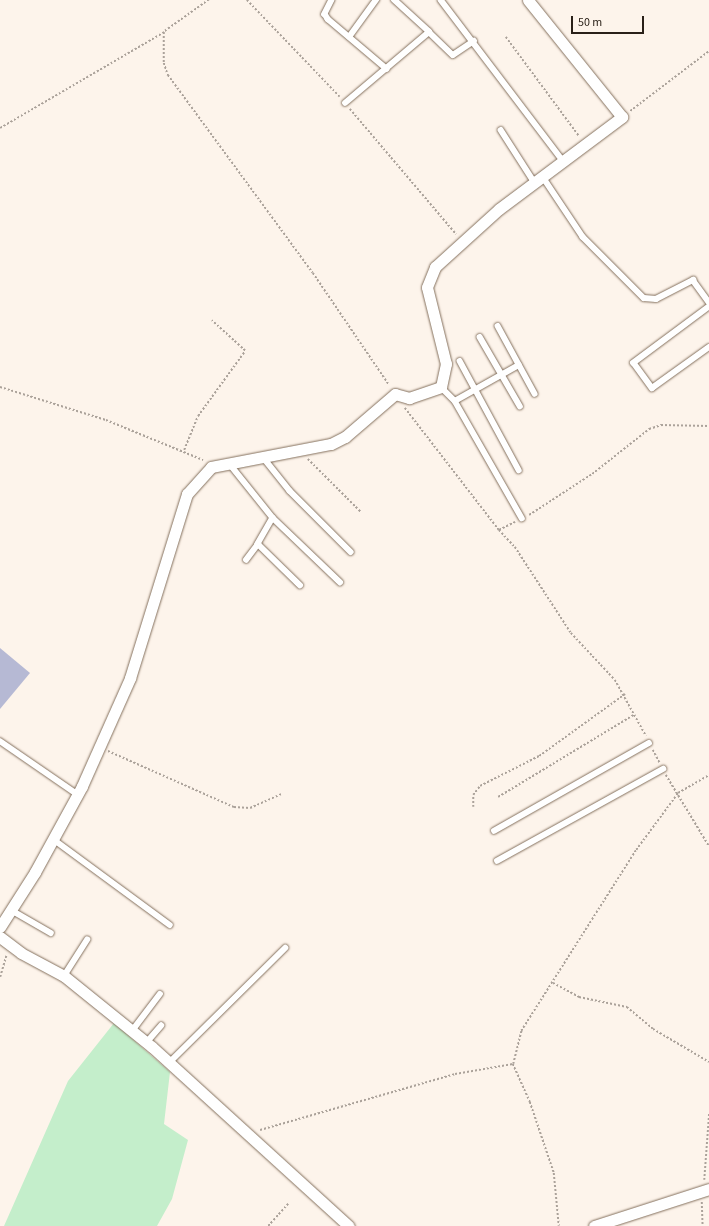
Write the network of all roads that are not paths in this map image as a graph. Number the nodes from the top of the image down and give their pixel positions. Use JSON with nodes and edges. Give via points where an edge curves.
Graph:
{"nodes":[{"id":1,"x":332,"y":0,"type":"edge"},
{"id":2,"x":376,"y":0,"type":"edge"},
{"id":3,"x":394,"y":0,"type":"edge"},
{"id":4,"x":441,"y":0,"type":"edge"},
{"id":5,"x":528,"y":0,"type":"edge"},
{"id":6,"x":429,"y":32,"type":"junction"},
{"id":7,"x":348,"y":37,"type":"junction"},
{"id":8,"x":474,"y":41,"type":"junction"},
{"id":9,"x":387,"y":69,"type":"junction"},
{"id":10,"x":345,"y":103,"type":"road end"},
{"id":11,"x":501,"y":130,"type":"dead end"},
{"id":12,"x":564,"y":162,"type":"junction"},
{"id":13,"x":539,"y":180,"type":"junction"},
{"id":14,"x":709,"y":302,"type":"edge"},
{"id":15,"x":709,"y":307,"type":"edge"},
{"id":16,"x":498,"y":326,"type":"dead end"},
{"id":17,"x":480,"y":337,"type":"dead end"},
{"id":18,"x":709,"y":347,"type":"edge"},
{"id":19,"x":460,"y":361,"type":"dead end"},
{"id":20,"x":519,"y":365,"type":"junction"},
{"id":21,"x":502,"y":375,"type":"junction"},
{"id":22,"x":441,"y":387,"type":"junction"},
{"id":23,"x":476,"y":390,"type":"junction"},
{"id":24,"x":535,"y":394,"type":"dead end"},
{"id":25,"x":455,"y":401,"type":"junction"},
{"id":26,"x":520,"y":406,"type":"dead end"},
{"id":27,"x":263,"y":457,"type":"junction"},
{"id":28,"x":227,"y":462,"type":"junction"},
{"id":29,"x":519,"y":470,"type":"dead end"},
{"id":30,"x":273,"y":518,"type":"junction"},
{"id":31,"x":522,"y":518,"type":"road end"},
{"id":32,"x":258,"y":544,"type":"junction"},
{"id":33,"x":351,"y":552,"type":"dead end"},
{"id":34,"x":246,"y":560,"type":"dead end"},
{"id":35,"x":340,"y":582,"type":"dead end"},
{"id":36,"x":300,"y":585,"type":"dead end"},
{"id":37,"x":0,"y":741,"type":"edge"},
{"id":38,"x":649,"y":743,"type":"road end"},
{"id":39,"x":663,"y":770,"type":"road end"},
{"id":40,"x":77,"y":794,"type":"junction"},
{"id":41,"x":494,"y":831,"type":"dead end"},
{"id":42,"x":52,"y":840,"type":"junction"},
{"id":43,"x":497,"y":861,"type":"dead end"},
{"id":44,"x":11,"y":910,"type":"junction"},
{"id":45,"x":170,"y":925,"type":"dead end"},
{"id":46,"x":0,"y":927,"type":"edge"},
{"id":47,"x":50,"y":933,"type":"dead end"},
{"id":48,"x":0,"y":937,"type":"edge"},
{"id":49,"x":87,"y":940,"type":"dead end"},
{"id":50,"x":285,"y":948,"type":"dead end"},
{"id":51,"x":64,"y":976,"type":"junction"},
{"id":52,"x":160,"y":994,"type":"dead end"},
{"id":53,"x":161,"y":1026,"type":"dead end"},
{"id":54,"x":132,"y":1031,"type":"junction"},
{"id":55,"x":146,"y":1042,"type":"junction"},
{"id":56,"x":170,"y":1062,"type":"junction"},
{"id":57,"x":706,"y":1190,"type":"edge"},
{"id":58,"x":348,"y":1226,"type":"edge"},
{"id":59,"x":594,"y":1226,"type":"edge"}],
"edges":[{"from":1,"to":7,"type":"lane","via":[[325,14]]},
{"from":2,"to":7,"type":"lane"},
{"from":3,"to":6,"type":"lane"},
{"from":4,"to":8,"type":"lane"},
{"from":5,"to":12,"type":"street","via":[[622,117]]},
{"from":6,"to":8,"type":"lane","via":[[453,55]]},
{"from":6,"to":9,"type":"lane"},
{"from":7,"to":9,"type":"lane"},
{"from":8,"to":12,"type":"lane"},
{"from":9,"to":10,"type":"lane"},
{"from":11,"to":13,"type":"lane"},
{"from":12,"to":13,"type":"street"},
{"from":13,"to":14,"type":"lane","via":[[583,237],[644,298],[656,299],[693,280]]},
{"from":13,"to":22,"type":"street","via":[[461,240],[435,267],[427,287],[446,364]]},
{"from":15,"to":18,"type":"lane","via":[[634,363],[652,388]]},
{"from":16,"to":20,"type":"lane"},
{"from":17,"to":21,"type":"lane"},
{"from":19,"to":23,"type":"lane"},
{"from":20,"to":21,"type":"lane"},
{"from":20,"to":24,"type":"lane"},
{"from":21,"to":23,"type":"lane"},
{"from":21,"to":26,"type":"lane"},
{"from":22,"to":25,"type":"lane"},
{"from":22,"to":27,"type":"street","via":[[409,398],[395,394],[345,438]]},
{"from":23,"to":25,"type":"lane"},
{"from":23,"to":29,"type":"lane"},
{"from":25,"to":31,"type":"lane"},
{"from":27,"to":28,"type":"street"},
{"from":27,"to":33,"type":"lane","via":[[290,491]]},
{"from":28,"to":30,"type":"lane"},
{"from":28,"to":40,"type":"street","via":[[211,467],[187,494],[179,512],[170,559],[130,678]]},
{"from":30,"to":32,"type":"lane"},
{"from":30,"to":35,"type":"lane"},
{"from":32,"to":34,"type":"lane"},
{"from":32,"to":36,"type":"lane"},
{"from":37,"to":40,"type":"lane"},
{"from":38,"to":41,"type":"lane"},
{"from":39,"to":43,"type":"lane"},
{"from":40,"to":42,"type":"street"},
{"from":42,"to":44,"type":"street"},
{"from":42,"to":45,"type":"lane"},
{"from":44,"to":46,"type":"street"},
{"from":44,"to":47,"type":"lane"},
{"from":48,"to":51,"type":"street","via":[[9,945]]},
{"from":49,"to":51,"type":"lane"},
{"from":50,"to":56,"type":"lane"},
{"from":51,"to":54,"type":"street"},
{"from":52,"to":54,"type":"lane"},
{"from":53,"to":55,"type":"lane"},
{"from":54,"to":55,"type":"street"},
{"from":55,"to":56,"type":"street"},
{"from":56,"to":58,"type":"street"},
{"from":57,"to":59,"type":"street"}]}
